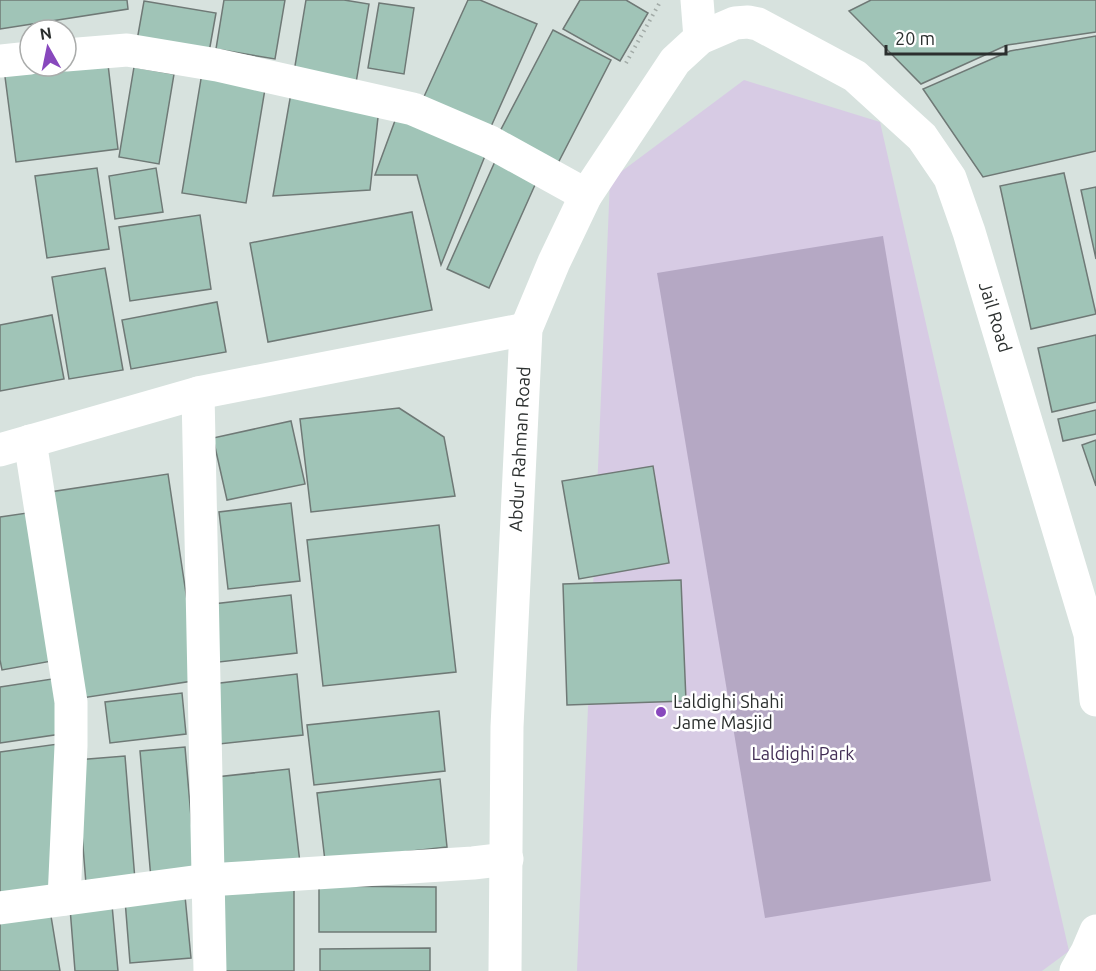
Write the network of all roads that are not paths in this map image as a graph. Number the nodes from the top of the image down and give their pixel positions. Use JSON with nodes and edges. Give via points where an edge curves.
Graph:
{"nodes":[{"id":1,"x":697,"y":0,"type":"edge"},
{"id":2,"x":753,"y":12,"type":"edge"},
{"id":3,"x":700,"y":38,"type":"junction"},
{"id":4,"x":78,"y":54,"type":"edge"},
{"id":5,"x":18,"y":59,"type":"edge"},
{"id":6,"x":0,"y":61,"type":"edge"},
{"id":7,"x":586,"y":195,"type":"junction"},
{"id":8,"x":526,"y":329,"type":"junction"},
{"id":9,"x":198,"y":393,"type":"junction"},
{"id":10,"x":15,"y":446,"type":"edge"},
{"id":11,"x":1093,"y":633,"type":"edge"},
{"id":12,"x":1096,"y":700,"type":"edge"},
{"id":13,"x":507,"y":859,"type":"junction"},
{"id":14,"x":208,"y":880,"type":"junction"},
{"id":15,"x":64,"y":899,"type":"junction"},
{"id":16,"x":0,"y":908,"type":"edge"},
{"id":17,"x":1096,"y":931,"type":"edge"},
{"id":18,"x":210,"y":971,"type":"edge"},
{"id":19,"x":506,"y":971,"type":"edge"},
{"id":20,"x":1076,"y":971,"type":"edge"}],
"edges":[{"from":1,"to":3,"type":"main road"},
{"from":2,"to":3,"type":"main road","name":"Abdur Rahman Road"},
{"from":2,"to":11,"type":"main road","name":"Jail Road","via":[[855,76],[922,137],[950,178]]},
{"from":3,"to":7,"type":"main road","name":"Abdur Rahman Road","via":[[675,61]]},
{"from":4,"to":7,"type":"main road","via":[[127,50],[217,65],[413,109],[490,142]]},
{"from":5,"to":6,"type":"main road"},
{"from":7,"to":8,"type":"main road","name":"Abdur Rahman Road"},
{"from":8,"to":9,"type":"main road"},
{"from":8,"to":13,"type":"main road","name":"Abdur Rahman Road","via":[[507,727]]},
{"from":9,"to":10,"type":"main road"},
{"from":9,"to":14,"type":"main road"},
{"from":10,"to":15,"type":"main road","via":[[71,702]]},
{"from":11,"to":12,"type":"main road","name":"Jail Road"},
{"from":13,"to":14,"type":"main road"},
{"from":13,"to":19,"type":"main road","name":"Abdur Rahman Road"},
{"from":14,"to":15,"type":"main road"},
{"from":14,"to":18,"type":"main road"},
{"from":15,"to":16,"type":"main road"},
{"from":17,"to":20,"type":"main road"}]}
